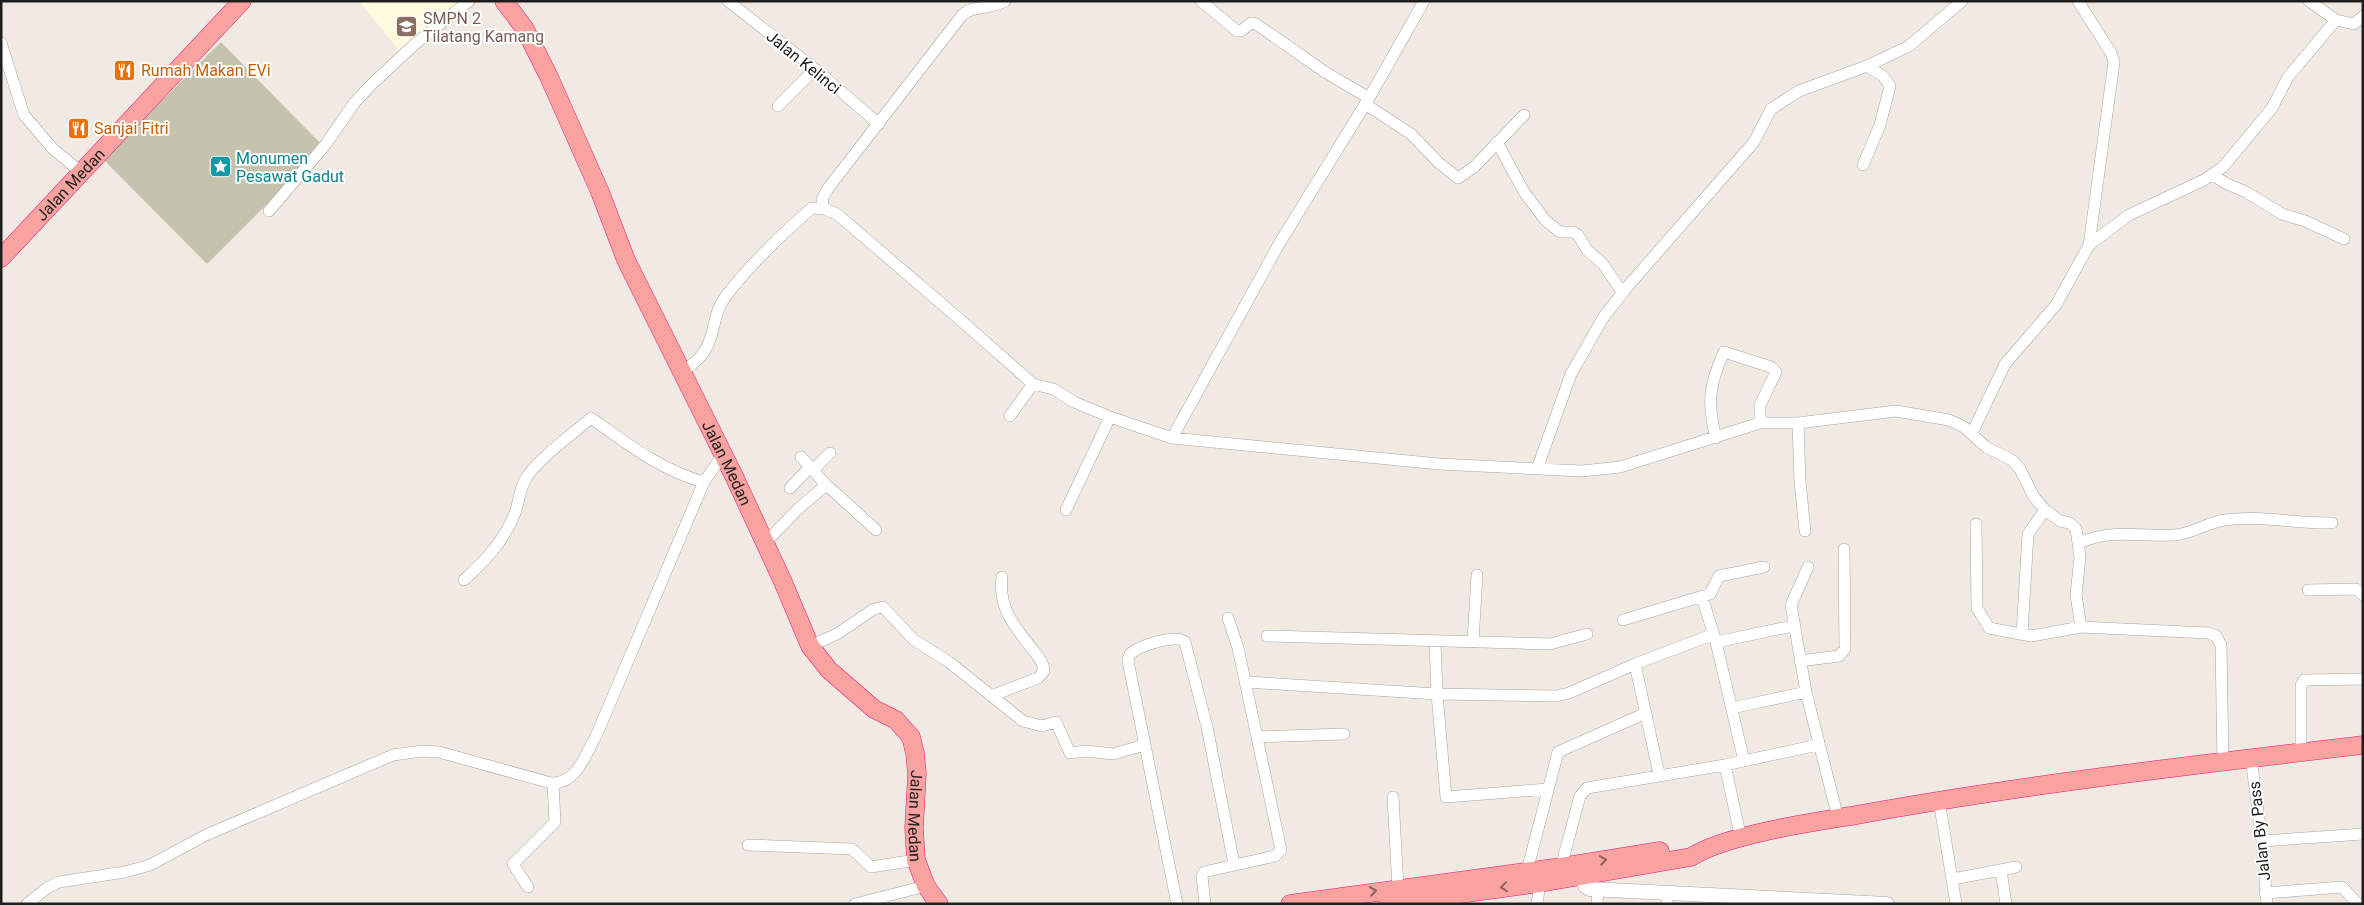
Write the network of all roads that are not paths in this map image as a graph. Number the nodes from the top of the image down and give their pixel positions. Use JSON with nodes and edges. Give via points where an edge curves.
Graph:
{"nodes":[{"id":1,"x":242,"y":1,"type":"edge"},
{"id":2,"x":469,"y":1,"type":"edge"},
{"id":3,"x":504,"y":1,"type":"edge"},
{"id":4,"x":728,"y":1,"type":"edge"},
{"id":5,"x":1005,"y":1,"type":"edge"},
{"id":6,"x":1201,"y":1,"type":"edge"},
{"id":7,"x":1424,"y":1,"type":"edge"},
{"id":8,"x":1962,"y":1,"type":"edge"},
{"id":9,"x":2078,"y":1,"type":"edge"},
{"id":10,"x":2309,"y":1,"type":"edge"},
{"id":11,"x":2363,"y":16,"type":"edge"},
{"id":12,"x":2336,"y":20,"type":"junction"},
{"id":13,"x":1,"y":43,"type":"edge"},
{"id":14,"x":1867,"y":66,"type":"junction"},
{"id":15,"x":815,"y":69,"type":"junction"},
{"id":16,"x":1367,"y":101,"type":"junction"},
{"id":17,"x":778,"y":106,"type":"dead end"},
{"id":18,"x":1524,"y":115,"type":"dead end"},
{"id":19,"x":880,"y":124,"type":"junction"},
{"id":20,"x":1497,"y":142,"type":"junction"},
{"id":21,"x":1863,"y":165,"type":"dead end"},
{"id":22,"x":81,"y":172,"type":"junction"},
{"id":23,"x":2213,"y":175,"type":"junction"},
{"id":24,"x":824,"y":209,"type":"junction"},
{"id":25,"x":269,"y":211,"type":"dead end"},
{"id":26,"x":2344,"y":239,"type":"dead end"},
{"id":27,"x":2088,"y":245,"type":"junction"},
{"id":28,"x":1,"y":258,"type":"edge"},
{"id":29,"x":1622,"y":292,"type":"junction"},
{"id":30,"x":681,"y":373,"type":"junction"},
{"id":31,"x":1032,"y":384,"type":"junction"},
{"id":32,"x":1010,"y":416,"type":"dead end"},
{"id":33,"x":1110,"y":417,"type":"junction"},
{"id":34,"x":1760,"y":423,"type":"junction"},
{"id":35,"x":1798,"y":423,"type":"junction"},
{"id":36,"x":1972,"y":432,"type":"junction"},
{"id":37,"x":1172,"y":438,"type":"junction"},
{"id":38,"x":1716,"y":438,"type":"junction"},
{"id":39,"x":830,"y":453,"type":"dead end"},
{"id":40,"x":723,"y":454,"type":"junction"},
{"id":41,"x":801,"y":457,"type":"dead end"},
{"id":42,"x":1538,"y":468,"type":"junction"},
{"id":43,"x":812,"y":469,"type":"junction"},
{"id":44,"x":704,"y":482,"type":"junction"},
{"id":45,"x":828,"y":487,"type":"junction"},
{"id":46,"x":790,"y":488,"type":"dead end"},
{"id":47,"x":1066,"y":510,"type":"dead end"},
{"id":48,"x":2045,"y":510,"type":"junction"},
{"id":49,"x":2332,"y":523,"type":"dead end"},
{"id":50,"x":1976,"y":524,"type":"dead end"},
{"id":51,"x":876,"y":530,"type":"dead end"},
{"id":52,"x":1805,"y":531,"type":"dead end"},
{"id":53,"x":765,"y":543,"type":"junction"},
{"id":54,"x":2080,"y":543,"type":"junction"},
{"id":55,"x":1844,"y":549,"type":"dead end"},
{"id":56,"x":1764,"y":567,"type":"dead end"},
{"id":57,"x":1808,"y":567,"type":"dead end"},
{"id":58,"x":1477,"y":575,"type":"dead end"},
{"id":59,"x":1002,"y":577,"type":"dead end"},
{"id":60,"x":464,"y":580,"type":"dead end"},
{"id":61,"x":2308,"y":590,"type":"dead end"},
{"id":62,"x":2363,"y":595,"type":"edge"},
{"id":63,"x":1702,"y":597,"type":"junction"},
{"id":64,"x":1228,"y":618,"type":"dead end"},
{"id":65,"x":1623,"y":620,"type":"dead end"},
{"id":66,"x":1793,"y":626,"type":"junction"},
{"id":67,"x":2081,"y":627,"type":"junction"},
{"id":68,"x":1587,"y":634,"type":"dead end"},
{"id":69,"x":2022,"y":634,"type":"junction"},
{"id":70,"x":1266,"y":636,"type":"dead end"},
{"id":71,"x":1715,"y":638,"type":"junction"},
{"id":72,"x":1435,"y":642,"type":"junction"},
{"id":73,"x":1473,"y":642,"type":"junction"},
{"id":74,"x":810,"y":646,"type":"junction"},
{"id":75,"x":1800,"y":660,"type":"junction"},
{"id":76,"x":1635,"y":664,"type":"junction"},
{"id":77,"x":2363,"y":680,"type":"edge"},
{"id":78,"x":1246,"y":682,"type":"junction"},
{"id":79,"x":1806,"y":692,"type":"junction"},
{"id":80,"x":1437,"y":694,"type":"junction"},
{"id":81,"x":991,"y":696,"type":"junction"},
{"id":82,"x":1732,"y":708,"type":"junction"},
{"id":83,"x":1646,"y":713,"type":"junction"},
{"id":84,"x":1344,"y":734,"type":"dead end"},
{"id":85,"x":1257,"y":737,"type":"junction"},
{"id":86,"x":1145,"y":745,"type":"junction"},
{"id":87,"x":1818,"y":745,"type":"junction"},
{"id":88,"x":2363,"y":745,"type":"edge"},
{"id":89,"x":2301,"y":752,"type":"junction"},
{"id":90,"x":2251,"y":758,"type":"junction"},
{"id":91,"x":1744,"y":761,"type":"junction"},
{"id":92,"x":2223,"y":763,"type":"junction"},
{"id":93,"x":1725,"y":764,"type":"junction"},
{"id":94,"x":1659,"y":774,"type":"junction"},
{"id":95,"x":553,"y":784,"type":"junction"},
{"id":96,"x":1548,"y":789,"type":"junction"},
{"id":97,"x":1393,"y":797,"type":"dead end"},
{"id":98,"x":1939,"y":800,"type":"junction"},
{"id":99,"x":1838,"y":818,"type":"junction"},
{"id":100,"x":2363,"y":834,"type":"edge"},
{"id":101,"x":1741,"y":839,"type":"junction"},
{"id":102,"x":2262,"y":841,"type":"junction"},
{"id":103,"x":748,"y":845,"type":"dead end"},
{"id":104,"x":916,"y":860,"type":"junction"},
{"id":105,"x":1234,"y":864,"type":"junction"},
{"id":106,"x":1561,"y":867,"type":"junction"},
{"id":107,"x":2016,"y":867,"type":"dead end"},
{"id":108,"x":1582,"y":870,"type":"junction"},
{"id":109,"x":2001,"y":870,"type":"junction"},
{"id":110,"x":1526,"y":871,"type":"junction"},
{"id":111,"x":1953,"y":879,"type":"junction"},
{"id":112,"x":1540,"y":883,"type":"junction"},
{"id":113,"x":1476,"y":884,"type":"junction"},
{"id":114,"x":926,"y":886,"type":"junction"},
{"id":115,"x":528,"y":887,"type":"dead end"},
{"id":116,"x":1398,"y":888,"type":"junction"},
{"id":117,"x":1598,"y":889,"type":"junction"},
{"id":118,"x":1667,"y":898,"type":"edge"},
{"id":119,"x":2266,"y":899,"type":"edge"},
{"id":120,"x":28,"y":904,"type":"edge"},
{"id":121,"x":855,"y":904,"type":"edge"},
{"id":122,"x":939,"y":904,"type":"edge"},
{"id":123,"x":1177,"y":904,"type":"edge"},
{"id":124,"x":1205,"y":904,"type":"edge"},
{"id":125,"x":1290,"y":904,"type":"edge"},
{"id":126,"x":1388,"y":904,"type":"edge"},
{"id":127,"x":1537,"y":904,"type":"edge"},
{"id":128,"x":1597,"y":904,"type":"edge"},
{"id":129,"x":1887,"y":904,"type":"edge"},
{"id":130,"x":1956,"y":904,"type":"edge"},
{"id":131,"x":2006,"y":904,"type":"edge"},
{"id":132,"x":2358,"y":904,"type":"edge"}],
"edges":[{"from":1,"to":22,"type":"highway","name":"Jalan Medan"},
{"from":2,"to":25,"type":"street","via":[[373,83]]},
{"from":3,"to":30,"type":"highway","name":"Jalan Medan","via":[[525,30],[549,77],[626,260]]},
{"from":4,"to":15,"type":"street","name":"Jalan Kelinci"},
{"from":5,"to":19,"type":"street","via":[[963,14]]},
{"from":6,"to":16,"type":"street","via":[[1237,31],[1241,32],[1251,23],[1256,24]]},
{"from":7,"to":16,"type":"street"},
{"from":8,"to":14,"type":"street","via":[[1909,46]]},
{"from":9,"to":27,"type":"street","via":[[2114,62]]},
{"from":10,"to":12,"type":"street"},
{"from":11,"to":12,"type":"street","via":[[2354,24]]},
{"from":12,"to":23,"type":"street","via":[[2288,77],[2272,108]]},
{"from":13,"to":22,"type":"street","via":[[24,115],[53,149]]},
{"from":14,"to":21,"type":"street","via":[[1883,76],[1890,86],[1880,125]]},
{"from":14,"to":29,"type":"street","via":[[1799,91],[1771,109],[1754,142]]},
{"from":15,"to":17,"type":"street"},
{"from":15,"to":19,"type":"street","name":"Jalan Kelinci"},
{"from":16,"to":20,"type":"street","via":[[1411,134],[1438,163],[1458,178]]},
{"from":16,"to":37,"type":"street","via":[[1279,244]]},
{"from":18,"to":20,"type":"street"},
{"from":19,"to":24,"type":"street","via":[[829,187],[822,199]]},
{"from":20,"to":29,"type":"street","via":[[1524,192],[1546,221],[1557,230],[1578,236]]},
{"from":22,"to":28,"type":"highway","name":"Jalan Medan"},
{"from":23,"to":26,"type":"street","via":[[2282,214]]},
{"from":23,"to":27,"type":"street","via":[[2134,212]]},
{"from":24,"to":30,"type":"street","via":[[812,208],[798,220],[725,296],[716,311],[712,334],[704,352]]},
{"from":24,"to":31,"type":"street","via":[[837,214]]},
{"from":27,"to":36,"type":"street","via":[[2056,305],[2005,364]]},
{"from":29,"to":42,"type":"street","via":[[1571,374]]},
{"from":30,"to":40,"type":"highway","name":"Jalan Medan"},
{"from":31,"to":32,"type":"street"},
{"from":31,"to":33,"type":"street","via":[[1053,389]]},
{"from":33,"to":37,"type":"street"},
{"from":33,"to":47,"type":"street"},
{"from":34,"to":35,"type":"street"},
{"from":34,"to":38,"type":"street"},
{"from":34,"to":38,"type":"street","via":[[1760,405],[1776,372],[1771,367],[1724,352],[1710,387],[1710,414]]},
{"from":35,"to":36,"type":"street","via":[[1896,411],[1949,420]]},
{"from":35,"to":52,"type":"street"},
{"from":36,"to":48,"type":"street","via":[[1986,447],[2017,464],[2034,497]]},
{"from":37,"to":42,"type":"street","via":[[1440,464]]},
{"from":38,"to":42,"type":"street","via":[[1620,467],[1582,471]]},
{"from":39,"to":43,"type":"street"},
{"from":40,"to":44,"type":"street"},
{"from":40,"to":53,"type":"highway","name":"Jalan Medan"},
{"from":41,"to":43,"type":"street"},
{"from":43,"to":45,"type":"street"},
{"from":43,"to":46,"type":"street"},
{"from":44,"to":60,"type":"street","via":[[658,464],[591,418],[525,479],[505,534]]},
{"from":44,"to":95,"type":"street","via":[[596,736],[573,775]]},
{"from":45,"to":51,"type":"street"},
{"from":45,"to":53,"type":"street","via":[[798,509]]},
{"from":48,"to":54,"type":"street","via":[[2060,521],[2075,526]]},
{"from":48,"to":69,"type":"street","via":[[2028,534]]},
{"from":49,"to":54,"type":"street","via":[[2223,520],[2175,536],[2130,533],[2096,537]]},
{"from":50,"to":69,"type":"street","via":[[1978,612],[1989,628]]},
{"from":53,"to":74,"type":"highway","name":"Jalan Medan"},
{"from":54,"to":67,"type":"street","via":[[2076,595]]},
{"from":55,"to":75,"type":"street","via":[[1845,650],[1838,656]]},
{"from":56,"to":63,"type":"street","via":[[1719,576],[1712,592]]},
{"from":57,"to":66,"type":"street","via":[[1791,602]]},
{"from":58,"to":73,"type":"street"},
{"from":59,"to":81,"type":"street","via":[[1000,590],[1004,609],[1041,661],[1044,671],[1038,678]]},
{"from":61,"to":62,"type":"street","via":[[2356,589]]},
{"from":63,"to":65,"type":"street"},
{"from":63,"to":71,"type":"street"},
{"from":64,"to":78,"type":"street"},
{"from":66,"to":71,"type":"street"},
{"from":66,"to":75,"type":"street"},
{"from":67,"to":69,"type":"street","via":[[2037,635]]},
{"from":67,"to":92,"type":"street","via":[[2208,632],[2216,636],[2221,644]]},
{"from":68,"to":73,"type":"street","via":[[1550,644]]},
{"from":70,"to":72,"type":"street"},
{"from":71,"to":76,"type":"street"},
{"from":71,"to":82,"type":"street"},
{"from":72,"to":73,"type":"street"},
{"from":72,"to":80,"type":"street"},
{"from":74,"to":81,"type":"street","via":[[883,608],[914,640],[950,662]]},
{"from":74,"to":104,"type":"highway","name":"Jalan Medan","via":[[829,670],[874,709],[896,720],[911,737],[917,774]]},
{"from":75,"to":79,"type":"street"},
{"from":76,"to":80,"type":"street","via":[[1561,696]]},
{"from":76,"to":83,"type":"street"},
{"from":77,"to":89,"type":"street","via":[[2304,680],[2301,686]]},
{"from":78,"to":80,"type":"street"},
{"from":78,"to":85,"type":"street"},
{"from":79,"to":82,"type":"street"},
{"from":79,"to":87,"type":"street"},
{"from":80,"to":96,"type":"street","via":[[1446,797]]},
{"from":81,"to":86,"type":"street","via":[[1026,722],[1042,726],[1056,722],[1070,753],[1112,754]]},
{"from":82,"to":91,"type":"street"},
{"from":83,"to":94,"type":"street"},
{"from":83,"to":96,"type":"street","via":[[1558,752]]},
{"from":84,"to":85,"type":"street"},
{"from":85,"to":105,"type":"street","via":[[1281,850],[1275,856]]},
{"from":86,"to":105,"type":"street","via":[[1129,656],[1138,648],[1180,638],[1186,645],[1207,727]]},
{"from":86,"to":123,"type":"street"},
{"from":87,"to":91,"type":"street"},
{"from":87,"to":99,"type":"street"},
{"from":88,"to":89,"type":"highway"},
{"from":89,"to":90,"type":"highway"},
{"from":90,"to":92,"type":"highway"},
{"from":90,"to":102,"type":"street","name":"Jalan By Pass"},
{"from":91,"to":93,"type":"street"},
{"from":92,"to":98,"type":"highway"},
{"from":93,"to":94,"type":"street"},
{"from":93,"to":101,"type":"street"},
{"from":94,"to":106,"type":"street","via":[[1582,791]]},
{"from":95,"to":115,"type":"street","via":[[555,822],[513,864]]},
{"from":95,"to":120,"type":"street","via":[[439,752],[393,755],[206,835],[163,860],[124,872],[59,882]]},
{"from":96,"to":110,"type":"street"},
{"from":97,"to":116,"type":"street"},
{"from":98,"to":99,"type":"highway"},
{"from":98,"to":111,"type":"street"},
{"from":99,"to":101,"type":"highway"},
{"from":100,"to":102,"type":"street"},
{"from":101,"to":108,"type":"highway","via":[[1705,848],[1680,848]]},
{"from":102,"to":119,"type":"street","name":"Jalan By Pass"},
{"from":103,"to":104,"type":"street","via":[[852,849],[865,864],[873,867]]},
{"from":104,"to":114,"type":"highway","name":"Jalan Medan"},
{"from":105,"to":124,"type":"street","via":[[1203,874]]},
{"from":106,"to":108,"type":"highway"},
{"from":106,"to":110,"type":"highway"},
{"from":107,"to":109,"type":"street"},
{"from":108,"to":112,"type":"highway"},
{"from":108,"to":117,"type":"street","via":[[1586,888]]},
{"from":109,"to":111,"type":"street"},
{"from":109,"to":131,"type":"street"},
{"from":110,"to":113,"type":"highway"},
{"from":111,"to":130,"type":"street"},
{"from":112,"to":113,"type":"highway","one_way":true},
{"from":112,"to":127,"type":"street"},
{"from":113,"to":116,"type":"highway"},
{"from":113,"to":126,"type":"highway"},
{"from":114,"to":121,"type":"street"},
{"from":114,"to":122,"type":"highway","name":"Jalan Medan"},
{"from":125,"to":116,"type":"highway","one_way":true},
{"from":117,"to":118,"type":"street"},
{"from":117,"to":128,"type":"street"},
{"from":118,"to":129,"type":"street"},
{"from":119,"to":132,"type":"street","via":[[2342,887]]}]}
